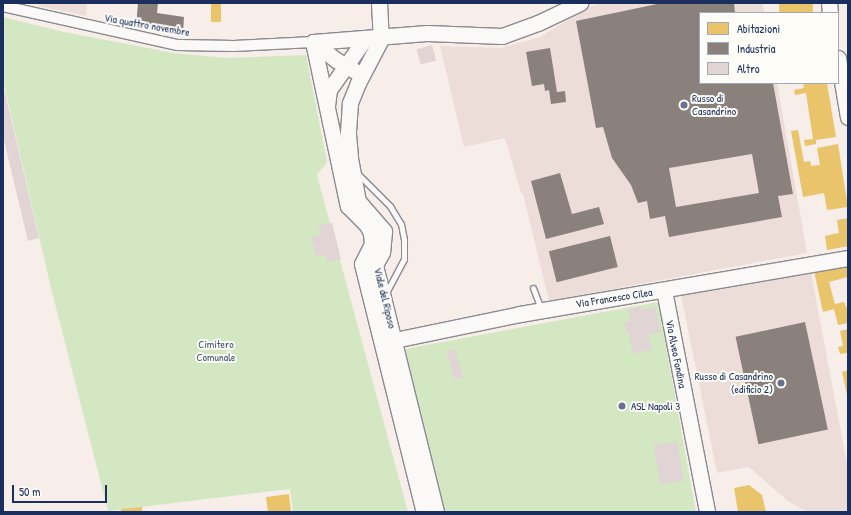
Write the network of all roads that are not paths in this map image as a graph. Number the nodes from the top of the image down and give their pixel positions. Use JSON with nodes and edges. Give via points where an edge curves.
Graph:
{"nodes":[{"id":1,"x":379,"y":3,"type":"edge"},
{"id":2,"x":580,"y":3,"type":"edge"},
{"id":3,"x":3,"y":6,"type":"edge"},
{"id":4,"x":381,"y":38,"type":"junction"},
{"id":5,"x":364,"y":40,"type":"junction"},
{"id":6,"x":313,"y":42,"type":"junction"},
{"id":7,"x":839,"y":64,"type":"edge"},
{"id":8,"x":346,"y":66,"type":"junction"},
{"id":9,"x":364,"y":72,"type":"junction"},
{"id":10,"x":337,"y":80,"type":"junction"},
{"id":11,"x":354,"y":93,"type":"junction"},
{"id":12,"x":326,"y":110,"type":"junction"},
{"id":13,"x":848,"y":117,"type":"edge"},
{"id":14,"x":352,"y":168,"type":"junction"},
{"id":15,"x":848,"y":258,"type":"edge"},
{"id":16,"x":532,"y":288,"type":"dead end"},
{"id":17,"x":664,"y":290,"type":"junction"},
{"id":18,"x":384,"y":298,"type":"junction"},
{"id":19,"x":542,"y":310,"type":"junction"},
{"id":20,"x":388,"y":341,"type":"junction"},
{"id":21,"x":424,"y":512,"type":"edge"},
{"id":22,"x":436,"y":512,"type":"edge"},
{"id":23,"x":707,"y":512,"type":"edge"}],
"edges":[{"from":1,"to":4,"type":"street"},
{"from":2,"to":4,"type":"street","via":[[538,23],[502,36],[427,33]]},
{"from":3,"to":6,"type":"street","name":"Via quattro novembre","via":[[178,45],[234,46]]},
{"from":4,"to":5,"type":"street"},
{"from":4,"to":9,"type":"street","name":"Viale del Riposo"},
{"from":5,"to":6,"type":"street"},
{"from":5,"to":8,"type":"street","name":"Viale del Riposo"},
{"from":6,"to":8,"type":"street"},
{"from":6,"to":12,"type":"street","name":"Viale del Riposo"},
{"from":7,"to":13,"type":"street"},
{"from":8,"to":9,"type":"street"},
{"from":8,"to":10,"type":"street","name":"Viale del Riposo"},
{"from":9,"to":11,"type":"street","name":"Viale del Riposo"},
{"from":10,"to":11,"type":"street","via":[[344,76],[351,78]]},
{"from":10,"to":12,"type":"street","name":"Viale del Riposo","via":[[329,90]]},
{"from":11,"to":14,"type":"street","name":"Viale del Riposo","via":[[350,104],[348,134]]},
{"from":12,"to":20,"type":"street","name":"Viale del Riposo","via":[[348,206],[371,234],[372,244],[362,264]]},
{"from":14,"to":18,"type":"street","name":"Viale del Riposo","via":[[358,201],[384,231],[382,252],[375,265]]},
{"from":14,"to":18,"type":"lane","via":[[390,206],[401,224],[404,258]]},
{"from":15,"to":17,"type":"street","name":"Via Francesco Cilea"},
{"from":16,"to":19,"type":"lane"},
{"from":17,"to":19,"type":"street","name":"Via Francesco Cilea"},
{"from":17,"to":23,"type":"street","name":"Via Alveo Fondina"},
{"from":18,"to":20,"type":"street","name":"Viale del Riposo"},
{"from":19,"to":20,"type":"street","name":"Via Francesco Cilea"},
{"from":20,"to":21,"type":"street","name":"Viale del Riposo"},
{"from":20,"to":22,"type":"street","name":"Viale del Riposo"}]}
